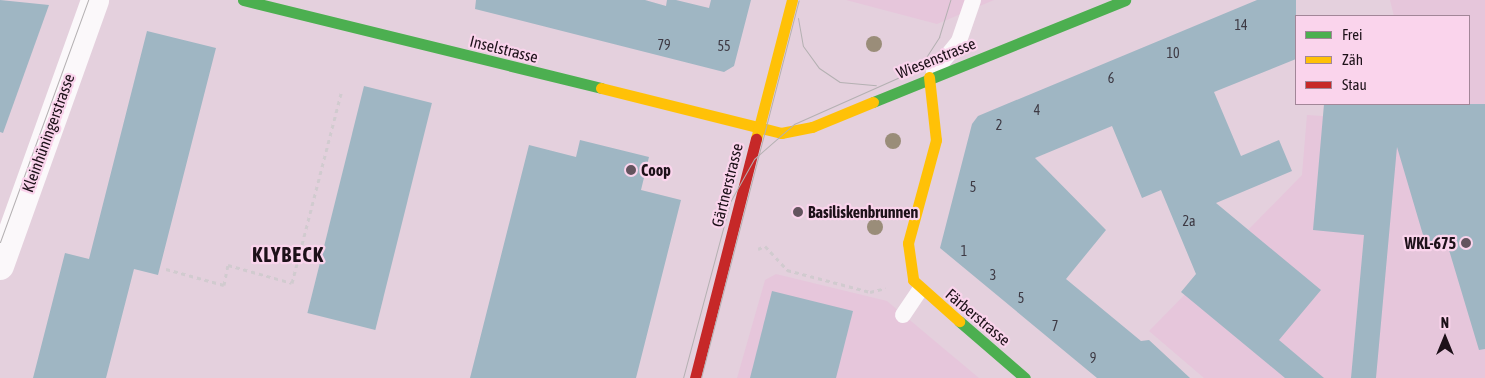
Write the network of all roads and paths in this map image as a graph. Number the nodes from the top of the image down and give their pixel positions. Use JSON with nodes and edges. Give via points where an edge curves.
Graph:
{"nodes":[{"id":1,"x":95,"y":0,"type":"edge"},
{"id":2,"x":243,"y":0,"type":"edge"},
{"id":3,"x":792,"y":0,"type":"edge"},
{"id":4,"x":973,"y":0,"type":"edge"},
{"id":5,"x":1125,"y":0,"type":"edge"},
{"id":6,"x":929,"y":78,"type":"junction"},
{"id":7,"x":342,"y":90,"type":"dead end"},
{"id":8,"x":757,"y":130,"type":"junction"},
{"id":9,"x":764,"y":246,"type":"dead end"},
{"id":10,"x":0,"y":266,"type":"edge"},
{"id":11,"x":166,"y":269,"type":"dead end"},
{"id":12,"x":916,"y":285,"type":"junction"},
{"id":13,"x":903,"y":315,"type":"dead end"},
{"id":14,"x":695,"y":378,"type":"edge"},
{"id":15,"x":1026,"y":378,"type":"edge"}],
"edges":[{"from":1,"to":10,"type":"street","name":"Kleinhüningerstrasse"},
{"from":2,"to":8,"type":"street","name":"Inselstrasse"},
{"from":3,"to":8,"type":"street","name":"Gärtnerstrasse"},
{"from":4,"to":6,"type":"lane","via":[[959,41]]},
{"from":5,"to":6,"type":"street","name":"Wiesenstrasse"},
{"from":6,"to":8,"type":"street","name":"Wiesenstrasse","via":[[794,133]]},
{"from":6,"to":12,"type":"street","via":[[936,140],[908,243]]},
{"from":7,"to":11,"type":"path","via":[[292,283],[228,265],[224,285]]},
{"from":8,"to":14,"type":"street","name":"Gärtnerstrasse"},
{"from":9,"to":12,"type":"path","via":[[787,270],[870,292]]},
{"from":12,"to":13,"type":"lane"},
{"from":12,"to":15,"type":"street","name":"Färberstrasse"}]}
